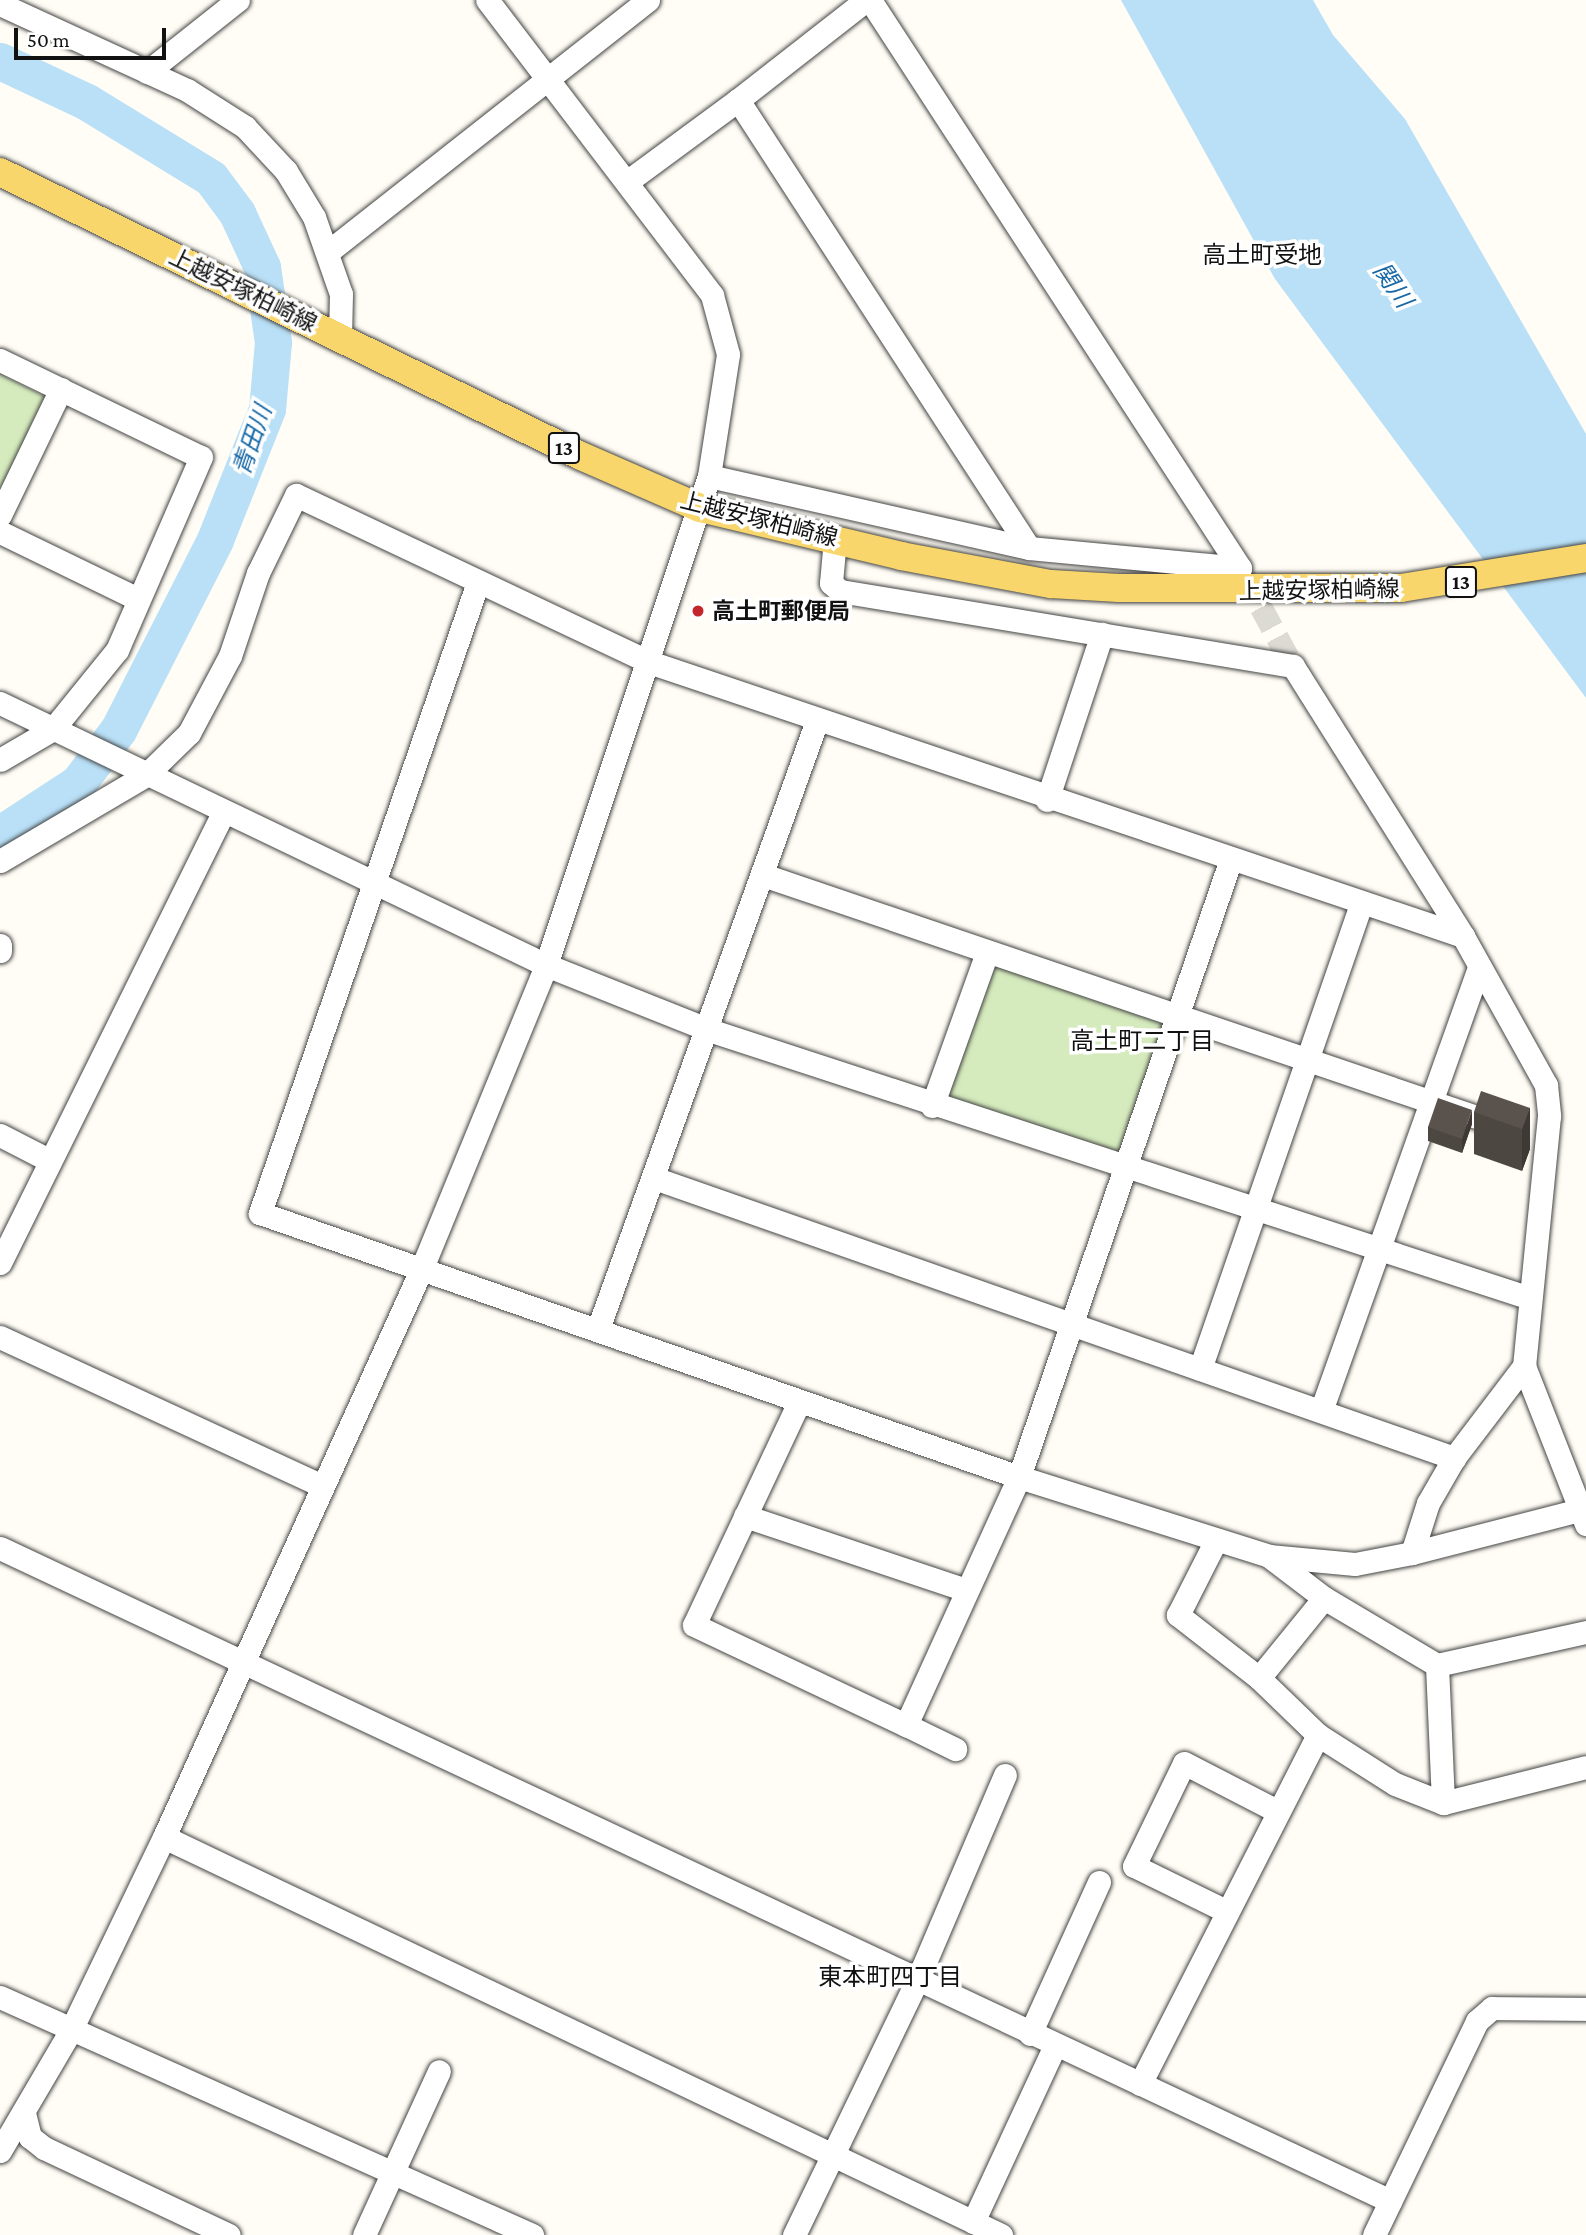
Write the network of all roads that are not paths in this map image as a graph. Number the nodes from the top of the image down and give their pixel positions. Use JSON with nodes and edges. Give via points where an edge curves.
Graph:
{"nodes":[{"id":1,"x":238,"y":0,"type":"edge"},
{"id":2,"x":487,"y":0,"type":"edge"},
{"id":3,"x":648,"y":0,"type":"edge"},
{"id":4,"x":868,"y":0,"type":"edge"},
{"id":5,"x":0,"y":4,"type":"edge"},
{"id":6,"x":147,"y":72,"type":"junction"},
{"id":7,"x":549,"y":76,"type":"junction"},
{"id":8,"x":738,"y":100,"type":"junction"},
{"id":9,"x":0,"y":172,"type":"edge"},
{"id":10,"x":628,"y":181,"type":"junction"},
{"id":11,"x":329,"y":251,"type":"junction"},
{"id":12,"x":340,"y":337,"type":"junction"},
{"id":13,"x":0,"y":360,"type":"edge"},
{"id":14,"x":61,"y":389,"type":"junction"},
{"id":15,"x":709,"y":476,"type":"junction"},
{"id":16,"x":700,"y":508,"type":"junction"},
{"id":17,"x":0,"y":515,"type":"edge"},
{"id":18,"x":0,"y":532,"type":"edge"},
{"id":19,"x":835,"y":538,"type":"junction"},
{"id":20,"x":1029,"y":548,"type":"junction"},
{"id":21,"x":1586,"y":558,"type":"edge"},
{"id":22,"x":478,"y":582,"type":"junction"},
{"id":23,"x":138,"y":599,"type":"junction"},
{"id":24,"x":1102,"y":634,"type":"junction"},
{"id":25,"x":649,"y":662,"type":"junction"},
{"id":26,"x":0,"y":703,"type":"edge"},
{"id":27,"x":816,"y":723,"type":"junction"},
{"id":28,"x":62,"y":733,"type":"junction"},
{"id":29,"x":0,"y":760,"type":"edge"},
{"id":30,"x":139,"y":772,"type":"junction"},
{"id":31,"x":1047,"y":800,"type":"junction"},
{"id":32,"x":223,"y":813,"type":"junction"},
{"id":33,"x":1231,"y":859,"type":"junction"},
{"id":34,"x":0,"y":861,"type":"edge"},
{"id":35,"x":763,"y":875,"type":"junction"},
{"id":36,"x":371,"y":881,"type":"junction"},
{"id":37,"x":1361,"y":903,"type":"junction"},
{"id":38,"x":1463,"y":936,"type":"junction"},
{"id":39,"x":0,"y":945,"type":"edge"},
{"id":40,"x":0,"y":951,"type":"edge"},
{"id":41,"x":987,"y":952,"type":"junction"},
{"id":42,"x":546,"y":965,"type":"junction"},
{"id":43,"x":1479,"y":968,"type":"junction"},
{"id":44,"x":1179,"y":1015,"type":"junction"},
{"id":45,"x":709,"y":1030,"type":"junction"},
{"id":46,"x":1307,"y":1056,"type":"junction"},
{"id":47,"x":1432,"y":1099,"type":"junction"},
{"id":48,"x":932,"y":1106,"type":"junction"},
{"id":49,"x":0,"y":1135,"type":"edge"},
{"id":50,"x":1546,"y":1142,"type":"junction"},
{"id":51,"x":47,"y":1159,"type":"junction"},
{"id":52,"x":1127,"y":1166,"type":"junction"},
{"id":53,"x":654,"y":1178,"type":"junction"},
{"id":54,"x":1256,"y":1209,"type":"junction"},
{"id":55,"x":1377,"y":1250,"type":"junction"},
{"id":56,"x":0,"y":1263,"type":"edge"},
{"id":57,"x":422,"y":1268,"type":"junction"},
{"id":58,"x":1527,"y":1297,"type":"junction"},
{"id":59,"x":1073,"y":1324,"type":"junction"},
{"id":60,"x":598,"y":1329,"type":"junction"},
{"id":61,"x":0,"y":1336,"type":"edge"},
{"id":62,"x":1524,"y":1366,"type":"junction"},
{"id":63,"x":1200,"y":1369,"type":"junction"},
{"id":64,"x":799,"y":1402,"type":"junction"},
{"id":65,"x":1321,"y":1411,"type":"junction"},
{"id":66,"x":1454,"y":1458,"type":"junction"},
{"id":67,"x":1019,"y":1477,"type":"junction"},
{"id":68,"x":320,"y":1485,"type":"junction"},
{"id":69,"x":745,"y":1516,"type":"junction"},
{"id":70,"x":1584,"y":1516,"type":"edge"},
{"id":71,"x":1216,"y":1540,"type":"junction"},
{"id":72,"x":0,"y":1548,"type":"edge"},
{"id":73,"x":1412,"y":1553,"type":"junction"},
{"id":74,"x":1269,"y":1556,"type":"junction"},
{"id":75,"x":966,"y":1590,"type":"junction"},
{"id":76,"x":1324,"y":1598,"type":"junction"},
{"id":77,"x":1586,"y":1632,"type":"edge"},
{"id":78,"x":245,"y":1662,"type":"junction"},
{"id":79,"x":1437,"y":1665,"type":"junction"},
{"id":80,"x":1259,"y":1678,"type":"junction"},
{"id":81,"x":906,"y":1725,"type":"junction"},
{"id":82,"x":1318,"y":1735,"type":"junction"},
{"id":83,"x":955,"y":1749,"type":"dead end"},
{"id":84,"x":1586,"y":1767,"type":"edge"},
{"id":85,"x":1005,"y":1775,"type":"dead end"},
{"id":86,"x":1443,"y":1803,"type":"junction"},
{"id":87,"x":1275,"y":1810,"type":"junction"},
{"id":88,"x":164,"y":1837,"type":"junction"},
{"id":89,"x":1099,"y":1882,"type":"dead end"},
{"id":90,"x":1224,"y":1910,"type":"junction"},
{"id":91,"x":917,"y":1981,"type":"junction"},
{"id":92,"x":0,"y":1997,"type":"edge"},
{"id":93,"x":1586,"y":2009,"type":"edge"},
{"id":94,"x":71,"y":2030,"type":"junction"},
{"id":95,"x":1030,"y":2034,"type":"junction"},
{"id":96,"x":1055,"y":2045,"type":"junction"},
{"id":97,"x":439,"y":2071,"type":"dead end"},
{"id":98,"x":1140,"y":2084,"type":"junction"},
{"id":99,"x":24,"y":2113,"type":"junction"},
{"id":100,"x":0,"y":2151,"type":"edge"},
{"id":101,"x":834,"y":2156,"type":"junction"},
{"id":102,"x":393,"y":2170,"type":"junction"},
{"id":103,"x":1390,"y":2201,"type":"junction"},
{"id":104,"x":963,"y":2225,"type":"edge"},
{"id":105,"x":229,"y":2235,"type":"edge"},
{"id":106,"x":364,"y":2235,"type":"edge"},
{"id":107,"x":532,"y":2235,"type":"edge"},
{"id":108,"x":794,"y":2235,"type":"edge"},
{"id":109,"x":1001,"y":2235,"type":"edge"},
{"id":110,"x":1374,"y":2235,"type":"edge"}],
"edges":[{"from":1,"to":6,"type":"street"},
{"from":2,"to":7,"type":"street"},
{"from":3,"to":7,"type":"street"},
{"from":4,"to":8,"type":"street"},
{"from":4,"to":20,"type":"street","via":[[1240,568]]},
{"from":5,"to":6,"type":"street"},
{"from":6,"to":11,"type":"street","via":[[245,127],[286,171]]},
{"from":7,"to":10,"type":"street"},
{"from":7,"to":11,"type":"street"},
{"from":8,"to":10,"type":"street"},
{"from":8,"to":20,"type":"street"},
{"from":9,"to":12,"type":"main road","name":"上越安塚柏崎線","number":"13"},
{"from":10,"to":15,"type":"street","via":[[712,295],[725,334],[726,386]]},
{"from":11,"to":12,"type":"street","via":[[341,294]]},
{"from":12,"to":16,"type":"main road","name":"上越安塚柏崎線","number":"13"},
{"from":13,"to":14,"type":"street"},
{"from":14,"to":17,"type":"street"},
{"from":14,"to":23,"type":"street","via":[[201,457]]},
{"from":15,"to":16,"type":"street"},
{"from":15,"to":20,"type":"street"},
{"from":16,"to":19,"type":"main road","name":"上越安塚柏崎線","number":"13"},
{"from":16,"to":25,"type":"street"},
{"from":18,"to":23,"type":"street"},
{"from":19,"to":21,"type":"main road","name":"上越安塚柏崎線","number":"13","via":[[1051,584],[1333,592],[1459,582]]},
{"from":19,"to":24,"type":"street","via":[[831,583],[840,592]]},
{"from":22,"to":25,"type":"street"},
{"from":22,"to":30,"type":"street","via":[[296,495],[289,500],[250,610],[208,701],[189,733]]},
{"from":22,"to":36,"type":"street"},
{"from":23,"to":28,"type":"street","via":[[117,650]]},
{"from":24,"to":31,"type":"street"},
{"from":24,"to":38,"type":"street","via":[[1293,666]]},
{"from":25,"to":27,"type":"street"},
{"from":25,"to":42,"type":"street"},
{"from":26,"to":28,"type":"street"},
{"from":27,"to":31,"type":"street"},
{"from":27,"to":35,"type":"street"},
{"from":28,"to":29,"type":"street"},
{"from":28,"to":30,"type":"street"},
{"from":30,"to":32,"type":"street"},
{"from":30,"to":34,"type":"street"},
{"from":31,"to":33,"type":"street"},
{"from":32,"to":36,"type":"street"},
{"from":32,"to":51,"type":"street"},
{"from":33,"to":37,"type":"street"},
{"from":33,"to":44,"type":"street"},
{"from":35,"to":41,"type":"street"},
{"from":35,"to":45,"type":"street"},
{"from":36,"to":42,"type":"street"},
{"from":36,"to":57,"type":"street","via":[[260,1213]]},
{"from":37,"to":38,"type":"street"},
{"from":37,"to":46,"type":"street"},
{"from":38,"to":43,"type":"street"},
{"from":39,"to":40,"type":"street"},
{"from":41,"to":44,"type":"street"},
{"from":41,"to":48,"type":"street"},
{"from":42,"to":45,"type":"street"},
{"from":42,"to":57,"type":"street"},
{"from":43,"to":47,"type":"street"},
{"from":43,"to":50,"type":"street","via":[[1546,1085]]},
{"from":44,"to":46,"type":"street"},
{"from":44,"to":52,"type":"street"},
{"from":45,"to":48,"type":"street"},
{"from":45,"to":53,"type":"street"},
{"from":46,"to":47,"type":"street"},
{"from":46,"to":54,"type":"street"},
{"from":47,"to":50,"type":"street"},
{"from":47,"to":55,"type":"street"},
{"from":48,"to":52,"type":"street"},
{"from":49,"to":51,"type":"street"},
{"from":50,"to":58,"type":"street"},
{"from":51,"to":56,"type":"street"},
{"from":52,"to":54,"type":"street"},
{"from":52,"to":59,"type":"street"},
{"from":53,"to":59,"type":"street"},
{"from":53,"to":60,"type":"street"},
{"from":54,"to":55,"type":"street"},
{"from":54,"to":63,"type":"street"},
{"from":55,"to":58,"type":"street"},
{"from":55,"to":65,"type":"street"},
{"from":57,"to":60,"type":"street"},
{"from":57,"to":68,"type":"street"},
{"from":58,"to":62,"type":"street"},
{"from":59,"to":63,"type":"street"},
{"from":59,"to":67,"type":"street"},
{"from":60,"to":64,"type":"street"},
{"from":61,"to":68,"type":"street"},
{"from":62,"to":66,"type":"street"},
{"from":62,"to":70,"type":"street"},
{"from":63,"to":65,"type":"street"},
{"from":64,"to":67,"type":"street"},
{"from":64,"to":69,"type":"street"},
{"from":65,"to":66,"type":"street"},
{"from":66,"to":73,"type":"street","via":[[1428,1503]]},
{"from":67,"to":71,"type":"street"},
{"from":67,"to":75,"type":"street"},
{"from":68,"to":78,"type":"street"},
{"from":69,"to":75,"type":"street"},
{"from":69,"to":81,"type":"street","via":[[694,1625]]},
{"from":70,"to":73,"type":"street"},
{"from":71,"to":74,"type":"street"},
{"from":71,"to":80,"type":"street","via":[[1178,1615]]},
{"from":72,"to":78,"type":"street"},
{"from":73,"to":74,"type":"street","via":[[1355,1564]]},
{"from":74,"to":76,"type":"street"},
{"from":75,"to":81,"type":"street"},
{"from":76,"to":79,"type":"street"},
{"from":76,"to":80,"type":"street"},
{"from":77,"to":79,"type":"street"},
{"from":78,"to":88,"type":"street"},
{"from":78,"to":91,"type":"street"},
{"from":79,"to":86,"type":"street"},
{"from":80,"to":82,"type":"street"},
{"from":81,"to":83,"type":"street"},
{"from":82,"to":86,"type":"street","via":[[1395,1784]]},
{"from":82,"to":87,"type":"street"},
{"from":84,"to":86,"type":"street"},
{"from":85,"to":91,"type":"street"},
{"from":87,"to":90,"type":"street"},
{"from":87,"to":90,"type":"street","via":[[1184,1763],[1134,1866]]},
{"from":88,"to":94,"type":"street"},
{"from":88,"to":101,"type":"street"},
{"from":89,"to":95,"type":"street"},
{"from":90,"to":98,"type":"street"},
{"from":91,"to":95,"type":"street"},
{"from":91,"to":101,"type":"street"},
{"from":92,"to":94,"type":"street"},
{"from":93,"to":103,"type":"street","via":[[1492,2008],[1477,2021]]},
{"from":94,"to":99,"type":"street"},
{"from":94,"to":102,"type":"street"},
{"from":95,"to":96,"type":"street"},
{"from":96,"to":98,"type":"street"},
{"from":96,"to":104,"type":"street"},
{"from":97,"to":102,"type":"street"},
{"from":98,"to":103,"type":"street"},
{"from":99,"to":100,"type":"street"},
{"from":99,"to":105,"type":"street","via":[[30,2137],[44,2148]]},
{"from":101,"to":104,"type":"street"},
{"from":101,"to":108,"type":"street"},
{"from":102,"to":106,"type":"street"},
{"from":102,"to":107,"type":"street"},
{"from":103,"to":110,"type":"street"},
{"from":104,"to":109,"type":"street"}]}
